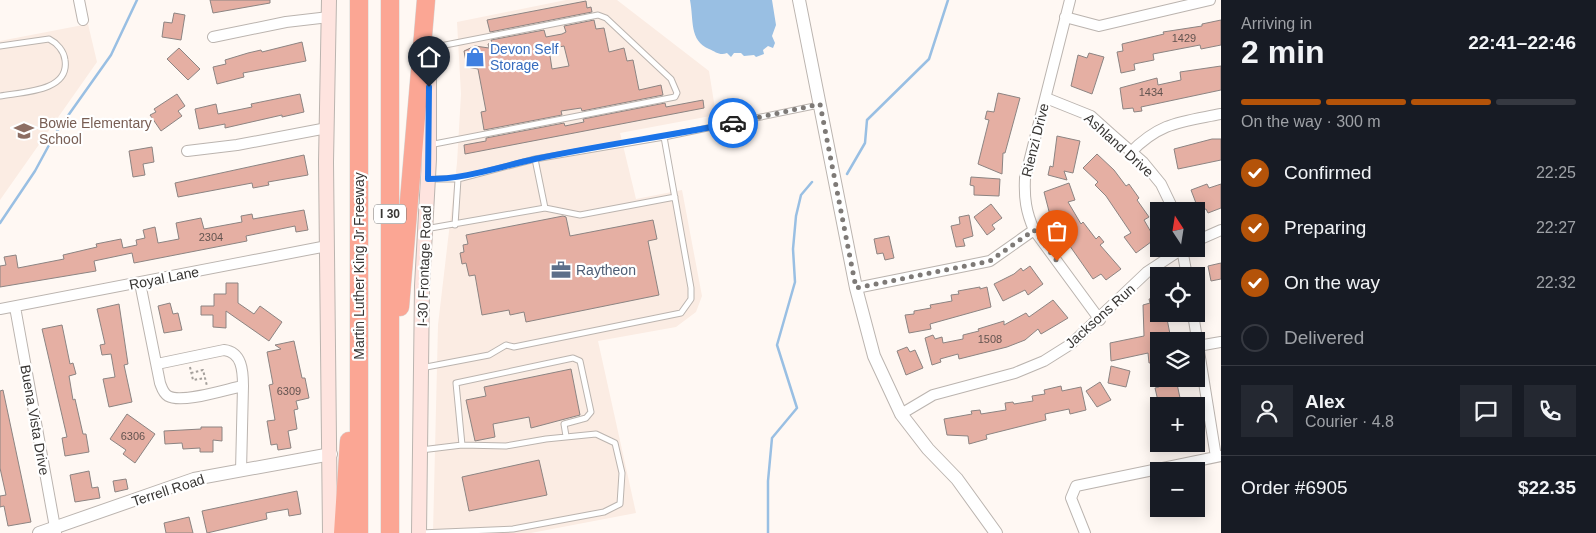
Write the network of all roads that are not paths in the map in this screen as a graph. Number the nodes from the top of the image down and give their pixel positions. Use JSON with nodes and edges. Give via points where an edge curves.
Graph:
{"nodes":[{"id":1,"x":79,"y":0,"type":"edge"},
{"id":2,"x":329,"y":0,"type":"edge"},
{"id":3,"x":359,"y":0,"type":"edge"},
{"id":4,"x":390,"y":0,"type":"edge"},
{"id":5,"x":428,"y":0,"type":"edge"},
{"id":6,"x":799,"y":0,"type":"edge"},
{"id":7,"x":1070,"y":0,"type":"edge"},
{"id":8,"x":1210,"y":0,"type":"edge"},
{"id":9,"x":329,"y":17,"type":"junction"},
{"id":10,"x":1065,"y":17,"type":"junction"},
{"id":11,"x":83,"y":20,"type":"dead end"},
{"id":12,"x":214,"y":37,"type":"dead end"},
{"id":13,"x":0,"y":46,"type":"edge"},
{"id":14,"x":429,"y":49,"type":"junction"},
{"id":15,"x":0,"y":96,"type":"edge"},
{"id":16,"x":1046,"y":98,"type":"junction"},
{"id":17,"x":820,"y":104,"type":"junction"},
{"id":18,"x":1221,"y":114,"type":"edge"},
{"id":19,"x":327,"y":128,"type":"junction"},
{"id":20,"x":664,"y":137,"type":"junction"},
{"id":21,"x":429,"y":145,"type":"junction"},
{"id":22,"x":187,"y":151,"type":"dead end"},
{"id":23,"x":1130,"y":153,"type":"junction"},
{"id":24,"x":535,"y":159,"type":"junction"},
{"id":25,"x":458,"y":178,"type":"junction"},
{"id":26,"x":428,"y":179,"type":"junction"},
{"id":27,"x":675,"y":197,"type":"junction"},
{"id":28,"x":1170,"y":202,"type":"edge"},
{"id":29,"x":545,"y":208,"type":"junction"},
{"id":30,"x":455,"y":225,"type":"junction"},
{"id":31,"x":425,"y":230,"type":"junction"},
{"id":32,"x":1034,"y":230,"type":"junction"},
{"id":33,"x":1221,"y":230,"type":"edge"},
{"id":34,"x":1205,"y":236,"type":"edge"},
{"id":35,"x":327,"y":246,"type":"junction"},
{"id":36,"x":1168,"y":258,"type":"edge"},
{"id":37,"x":140,"y":283,"type":"junction"},
{"id":38,"x":856,"y":288,"type":"junction"},
{"id":39,"x":359,"y":289,"type":"junction"},
{"id":40,"x":15,"y":307,"type":"junction"},
{"id":41,"x":0,"y":309,"type":"edge"},
{"id":42,"x":1100,"y":320,"type":"junction"},
{"id":43,"x":1221,"y":342,"type":"edge"},
{"id":44,"x":1205,"y":345,"type":"edge"},
{"id":45,"x":156,"y":364,"type":"junction"},
{"id":46,"x":421,"y":368,"type":"junction"},
{"id":47,"x":1205,"y":385,"type":"edge"},
{"id":48,"x":243,"y":386,"type":"junction"},
{"id":49,"x":901,"y":414,"type":"junction"},
{"id":50,"x":390,"y":427,"type":"junction"},
{"id":51,"x":566,"y":436,"type":"junction"},
{"id":52,"x":462,"y":445,"type":"junction"},
{"id":53,"x":420,"y":450,"type":"junction"},
{"id":54,"x":331,"y":454,"type":"junction"},
{"id":55,"x":1218,"y":457,"type":"edge"},
{"id":56,"x":242,"y":471,"type":"junction"},
{"id":57,"x":55,"y":530,"type":"edge"},
{"id":58,"x":39,"y":533,"type":"edge"},
{"id":59,"x":330,"y":533,"type":"edge"},
{"id":60,"x":343,"y":533,"type":"edge"},
{"id":61,"x":359,"y":533,"type":"edge"},
{"id":62,"x":390,"y":533,"type":"edge"},
{"id":63,"x":419,"y":533,"type":"edge"},
{"id":64,"x":996,"y":533,"type":"edge"},
{"id":65,"x":1085,"y":533,"type":"edge"}],
"edges":[{"from":1,"to":11,"type":"street"},
{"from":2,"to":9,"type":"main road"},
{"from":3,"to":39,"type":"highway","name":"Martin Luther King Jr Freeway","number":"I 30"},
{"from":4,"to":50,"type":"highway","number":"I 30"},
{"from":5,"to":14,"type":"main road","name":"I-30 Frontage Road"},
{"from":5,"to":50,"type":"highway"},
{"from":6,"to":17,"type":"street"},
{"from":7,"to":10,"type":"street","name":"Rienzi Drive"},
{"from":8,"to":10,"type":"street","via":[[1099,26]]},
{"from":9,"to":12,"type":"street"},
{"from":9,"to":19,"type":"main road"},
{"from":10,"to":16,"type":"street","name":"Rienzi Drive"},
{"from":13,"to":15,"type":"lane","via":[[49,39],[62,51],[66,63],[62,78],[51,86]]},
{"from":14,"to":21,"type":"main road","name":"I-30 Frontage Road"},
{"from":14,"to":21,"type":"lane","via":[[598,15],[606,18],[671,78],[677,93],[675,97]]},
{"from":16,"to":23,"type":"street","name":"Ashland Drive","via":[[1090,116]]},
{"from":16,"to":32,"type":"street","name":"Rienzi Drive","via":[[1025,178],[1027,216]]},
{"from":17,"to":20,"type":"lane"},
{"from":17,"to":38,"type":"street"},
{"from":18,"to":23,"type":"street","via":[[1160,128]]},
{"from":19,"to":22,"type":"street"},
{"from":19,"to":35,"type":"main road"},
{"from":20,"to":24,"type":"lane"},
{"from":20,"to":27,"type":"lane"},
{"from":21,"to":26,"type":"main road","name":"I-30 Frontage Road"},
{"from":23,"to":28,"type":"street","name":"Ashland Drive","via":[[1161,184]]},
{"from":24,"to":25,"type":"lane"},
{"from":24,"to":29,"type":"lane"},
{"from":25,"to":26,"type":"lane"},
{"from":25,"to":30,"type":"lane"},
{"from":26,"to":31,"type":"main road","name":"I-30 Frontage Road"},
{"from":27,"to":29,"type":"lane","via":[[580,215]]},
{"from":27,"to":46,"type":"lane","via":[[691,288],[691,299],[681,313],[514,347],[506,345],[489,356]]},
{"from":29,"to":30,"type":"lane"},
{"from":30,"to":31,"type":"lane"},
{"from":31,"to":46,"type":"main road","name":"I-30 Frontage Road"},
{"from":32,"to":38,"type":"street","via":[[990,261]]},
{"from":32,"to":42,"type":"street","name":"Rienzi Drive"},
{"from":33,"to":34,"type":"street"},
{"from":35,"to":37,"type":"street","name":"Royal Lane"},
{"from":35,"to":54,"type":"main road"},
{"from":36,"to":42,"type":"street","name":"Jacksons Run","via":[[1147,272]]},
{"from":37,"to":40,"type":"street","name":"Royal Lane"},
{"from":37,"to":45,"type":"street"},
{"from":38,"to":49,"type":"street","via":[[874,356]]},
{"from":39,"to":60,"type":"highway"},
{"from":39,"to":61,"type":"highway","name":"Martin Luther King Jr Freeway","number":"I 30"},
{"from":40,"to":41,"type":"street","name":"Royal Lane"},
{"from":40,"to":57,"type":"street","name":"Buena Vista Drive"},
{"from":42,"to":49,"type":"street","name":"Jacksons Run","via":[[1044,361],[1015,374],[933,395]]},
{"from":43,"to":44,"type":"street"},
{"from":45,"to":48,"type":"street","via":[[160,383],[167,395],[173,398],[187,399]]},
{"from":45,"to":48,"type":"street","via":[[229,351],[240,362]]},
{"from":46,"to":53,"type":"main road","name":"I-30 Frontage Road"},
{"from":47,"to":55,"type":"street"},
{"from":48,"to":56,"type":"street"},
{"from":49,"to":64,"type":"street","via":[[928,450],[957,479]]},
{"from":50,"to":62,"type":"highway","number":"I 30"},
{"from":51,"to":52,"type":"lane","via":[[506,446]]},
{"from":51,"to":52,"type":"lane","via":[[564,424],[586,418],[591,412],[580,362],[573,358],[456,383]]},
{"from":51,"to":63,"type":"lane","via":[[596,434],[615,443],[622,473],[620,504],[604,512],[513,529]]},
{"from":52,"to":53,"type":"lane"},
{"from":53,"to":63,"type":"main road","name":"I-30 Frontage Road"},
{"from":54,"to":56,"type":"street","name":"Terrell Road"},
{"from":54,"to":59,"type":"main road"},
{"from":55,"to":65,"type":"street","via":[[1076,486],[1071,498]]},
{"from":56,"to":57,"type":"street","name":"Terrell Road","via":[[194,479]]},
{"from":57,"to":58,"type":"street","name":"Terrell Road"}]}
